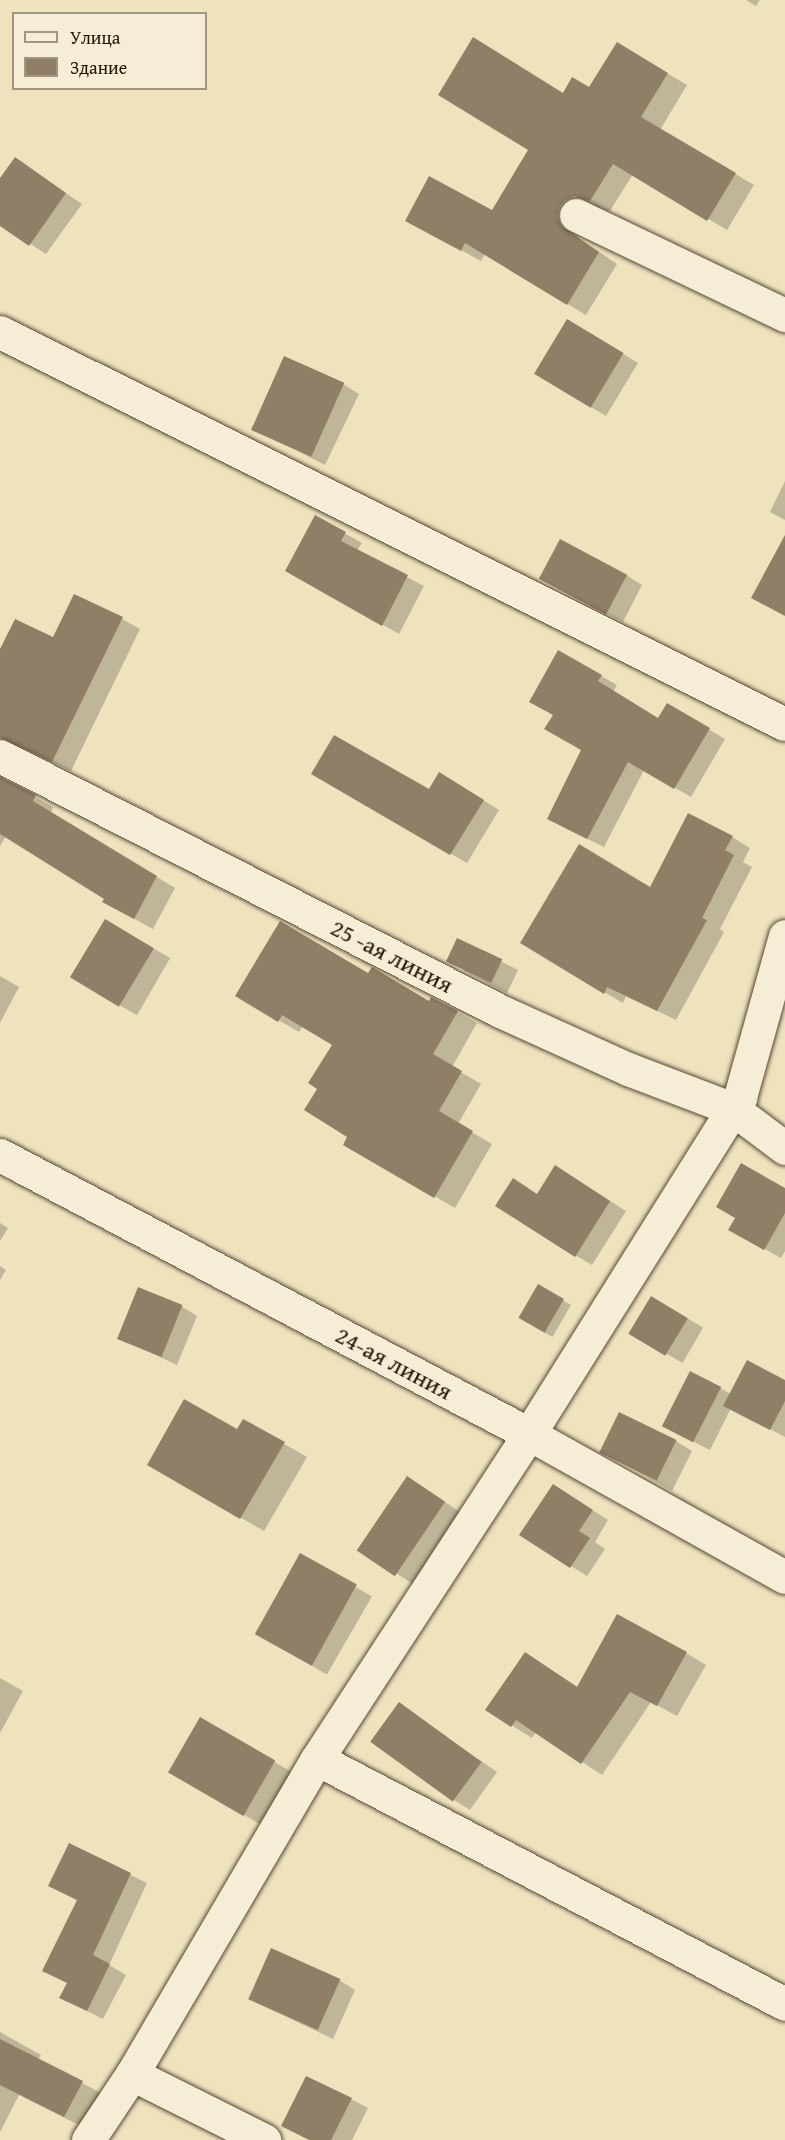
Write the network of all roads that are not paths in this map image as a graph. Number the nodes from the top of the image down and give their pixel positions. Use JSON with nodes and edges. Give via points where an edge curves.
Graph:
{"nodes":[{"id":1,"x":576,"y":215,"type":"dead end"},
{"id":2,"x":785,"y":315,"type":"edge"},
{"id":3,"x":0,"y":332,"type":"edge"},
{"id":4,"x":785,"y":724,"type":"edge"},
{"id":5,"x":0,"y":756,"type":"edge"},
{"id":6,"x":785,"y":936,"type":"edge"},
{"id":7,"x":733,"y":1109,"type":"junction"},
{"id":8,"x":785,"y":1148,"type":"edge"},
{"id":9,"x":0,"y":1155,"type":"edge"},
{"id":10,"x":529,"y":1434,"type":"junction"},
{"id":11,"x":785,"y":1577,"type":"edge"},
{"id":12,"x":317,"y":1760,"type":"junction"},
{"id":13,"x":785,"y":2004,"type":"edge"},
{"id":14,"x":132,"y":2074,"type":"junction"},
{"id":15,"x":88,"y":2140,"type":"edge"},
{"id":16,"x":264,"y":2140,"type":"edge"}],
"edges":[{"from":1,"to":2,"type":"street"},
{"from":3,"to":4,"type":"street"},
{"from":5,"to":7,"type":"street","name":"25 -ая линия","via":[[500,1011],[627,1069]]},
{"from":6,"to":7,"type":"street","via":[[756,1045]]},
{"from":7,"to":8,"type":"street","name":"25 -ая линия"},
{"from":7,"to":10,"type":"street"},
{"from":9,"to":10,"type":"street","name":"24-ая линия"},
{"from":10,"to":11,"type":"street","name":"24-ая линия"},
{"from":10,"to":12,"type":"street"},
{"from":12,"to":13,"type":"street"},
{"from":12,"to":14,"type":"street"},
{"from":14,"to":15,"type":"street"},
{"from":14,"to":16,"type":"street"}]}
